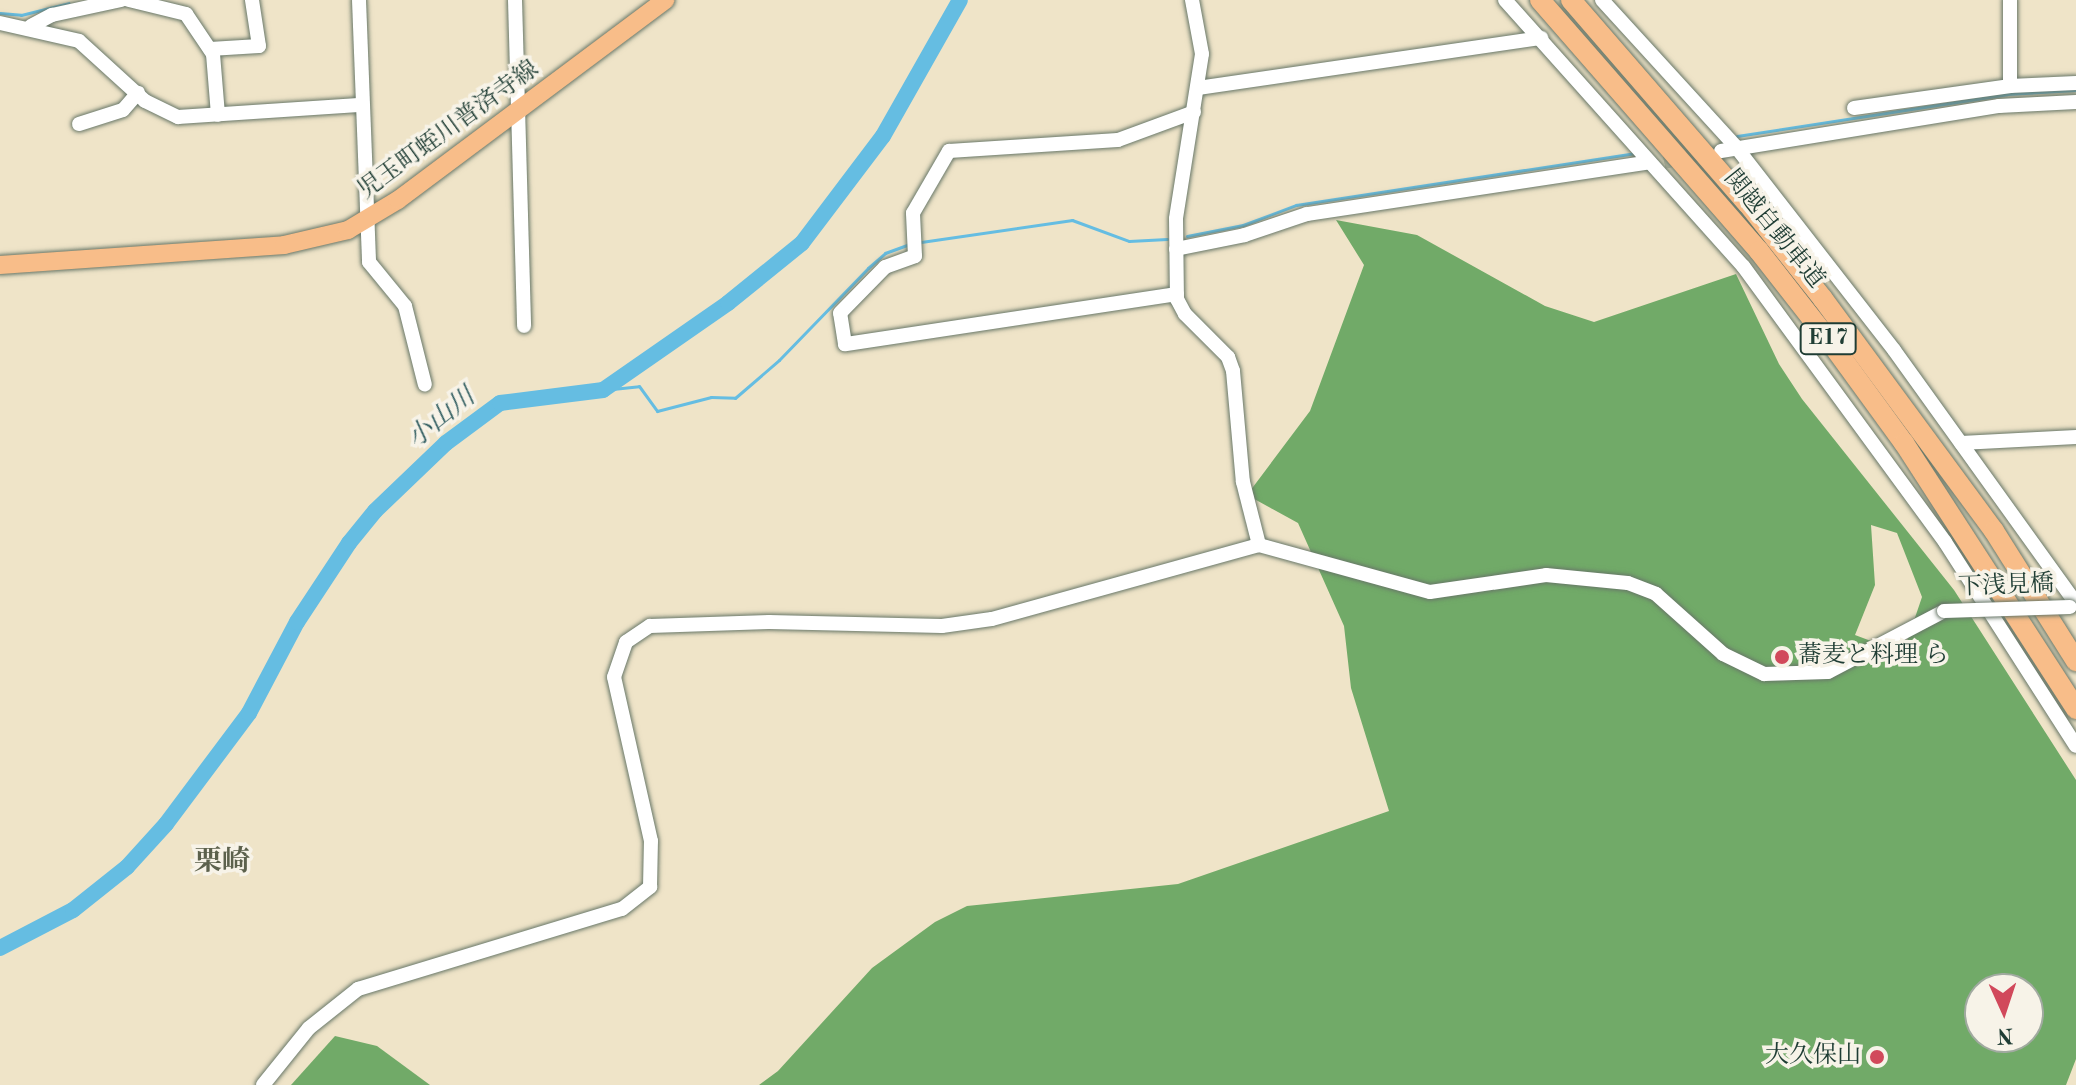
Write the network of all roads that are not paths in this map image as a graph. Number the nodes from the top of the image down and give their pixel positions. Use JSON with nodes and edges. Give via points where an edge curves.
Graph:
{"nodes":[{"id":1,"x":121,"y":0,"type":"edge"},
{"id":2,"x":129,"y":0,"type":"edge"},
{"id":3,"x":252,"y":0,"type":"edge"},
{"id":4,"x":359,"y":0,"type":"edge"},
{"id":5,"x":515,"y":0,"type":"edge"},
{"id":6,"x":665,"y":0,"type":"edge"},
{"id":7,"x":1192,"y":0,"type":"edge"},
{"id":8,"x":1505,"y":0,"type":"edge"},
{"id":9,"x":1540,"y":0,"type":"edge"},
{"id":10,"x":1571,"y":0,"type":"edge"},
{"id":11,"x":1602,"y":0,"type":"edge"},
{"id":12,"x":2010,"y":0,"type":"edge"},
{"id":13,"x":148,"y":1,"type":"edge"},
{"id":14,"x":0,"y":23,"type":"edge"},
{"id":15,"x":31,"y":26,"type":"junction"},
{"id":16,"x":1541,"y":38,"type":"junction"},
{"id":17,"x":210,"y":49,"type":"junction"},
{"id":18,"x":2076,"y":83,"type":"edge"},
{"id":19,"x":2010,"y":86,"type":"junction"},
{"id":20,"x":1198,"y":88,"type":"junction"},
{"id":21,"x":138,"y":93,"type":"junction"},
{"id":22,"x":2076,"y":102,"type":"edge"},
{"id":23,"x":359,"y":105,"type":"junction"},
{"id":24,"x":1854,"y":108,"type":"dead end"},
{"id":25,"x":519,"y":110,"type":"junction"},
{"id":26,"x":1194,"y":112,"type":"junction"},
{"id":27,"x":218,"y":115,"type":"junction"},
{"id":28,"x":79,"y":124,"type":"dead end"},
{"id":29,"x":1736,"y":147,"type":"junction"},
{"id":30,"x":1721,"y":151,"type":"tunnel mouth"},
{"id":31,"x":1656,"y":165,"type":"junction"},
{"id":32,"x":369,"y":220,"type":"junction"},
{"id":33,"x":1176,"y":249,"type":"junction"},
{"id":34,"x":0,"y":265,"type":"edge"},
{"id":35,"x":1177,"y":294,"type":"junction"},
{"id":36,"x":524,"y":326,"type":"dead end"},
{"id":37,"x":425,"y":385,"type":"dead end"},
{"id":38,"x":2076,"y":437,"type":"edge"},
{"id":39,"x":1961,"y":443,"type":"junction"},
{"id":40,"x":1259,"y":545,"type":"junction"},
{"id":41,"x":2074,"y":606,"type":"edge"},
{"id":42,"x":2076,"y":661,"type":"edge"},
{"id":43,"x":2076,"y":709,"type":"edge"},
{"id":44,"x":2076,"y":746,"type":"edge"},
{"id":45,"x":263,"y":1085,"type":"edge"}],
"edges":[{"from":1,"to":15,"type":"street","via":[[52,15]]},
{"from":2,"to":13,"type":"street"},
{"from":3,"to":17,"type":"street","via":[[259,46]]},
{"from":4,"to":23,"type":"street"},
{"from":5,"to":25,"type":"street"},
{"from":6,"to":25,"type":"main road","name":"児玉町蛭川普済寺線"},
{"from":7,"to":20,"type":"street","via":[[1202,54]]},
{"from":8,"to":16,"type":"street"},
{"from":9,"to":43,"type":"highway","name":"関越自動車道","number":"E17","via":[[1650,122],[1831,343],[1930,480]]},
{"from":10,"to":42,"type":"highway","name":"関越自動車道","number":"E17","via":[[1823,299],[1994,531]]},
{"from":11,"to":29,"type":"street"},
{"from":12,"to":19,"type":"street"},
{"from":13,"to":17,"type":"street","via":[[186,14]]},
{"from":14,"to":15,"type":"street"},
{"from":15,"to":21,"type":"street","via":[[79,41]]},
{"from":16,"to":20,"type":"street"},
{"from":16,"to":31,"type":"street"},
{"from":17,"to":27,"type":"street"},
{"from":18,"to":19,"type":"street"},
{"from":19,"to":24,"type":"street"},
{"from":20,"to":26,"type":"street"},
{"from":21,"to":27,"type":"street","via":[[165,114]]},
{"from":21,"to":28,"type":"street","via":[[123,110]]},
{"from":22,"to":29,"type":"street","via":[[1999,106]]},
{"from":23,"to":27,"type":"street"},
{"from":23,"to":32,"type":"street"},
{"from":25,"to":32,"type":"main road","name":"児玉町蛭川普済寺線"},
{"from":25,"to":36,"type":"street"},
{"from":26,"to":33,"type":"street"},
{"from":26,"to":35,"type":"street","via":[[1118,140],[949,151],[913,213],[915,256],[885,267],[840,313],[845,344]]},
{"from":29,"to":30,"type":"street"},
{"from":29,"to":39,"type":"street"},
{"from":31,"to":33,"type":"street","via":[[1307,214],[1245,235]]},
{"from":31,"to":44,"type":"street","via":[[1743,266],[1842,398],[1945,542]]},
{"from":32,"to":34,"type":"main road","name":"児玉町蛭川普済寺線","via":[[294,244]]},
{"from":32,"to":37,"type":"street","via":[[369,262],[405,306]]},
{"from":33,"to":35,"type":"street"},
{"from":35,"to":40,"type":"street","via":[[1185,314],[1228,357],[1233,371],[1243,482]]},
{"from":38,"to":39,"type":"street"},
{"from":39,"to":41,"type":"street"},
{"from":40,"to":41,"type":"street","name":"下浅見橋","bridge":true,"via":[[1430,592],[1546,575],[1628,583],[1656,594],[1723,654],[1764,674],[1828,672],[1944,611]]},
{"from":40,"to":45,"type":"street","via":[[992,619],[942,626],[769,622],[644,629],[620,651],[614,677],[651,841],[650,887],[622,909],[358,989],[309,1028]]}]}
